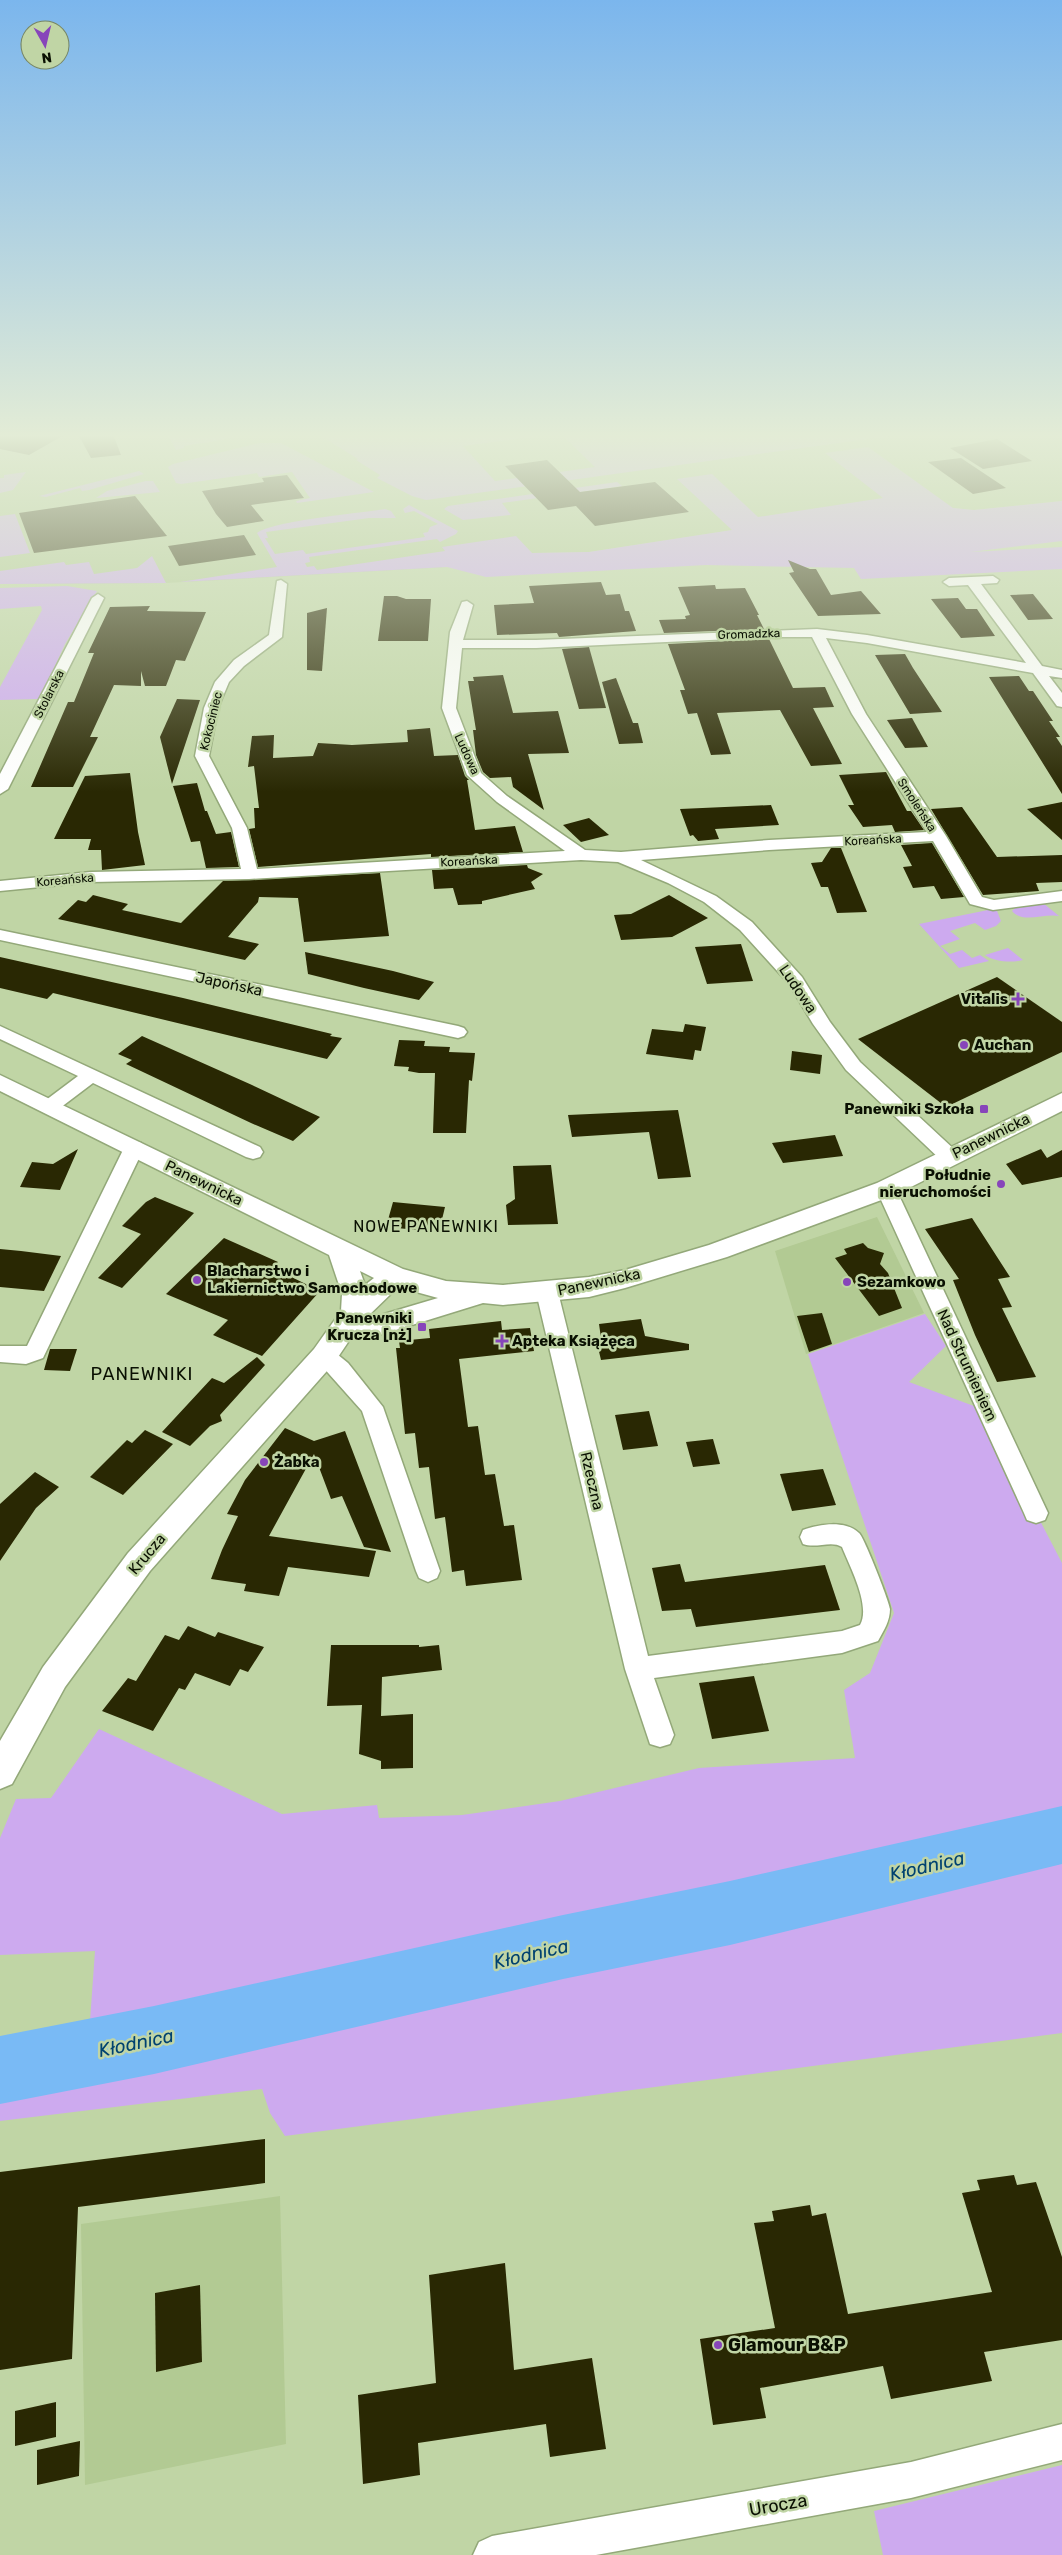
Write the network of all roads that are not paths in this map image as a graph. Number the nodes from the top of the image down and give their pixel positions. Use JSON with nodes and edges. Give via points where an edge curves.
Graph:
{"nodes":[{"id":1,"x":993,"y":580,"type":"dead end"},
{"id":2,"x":972,"y":581,"type":"junction"},
{"id":3,"x":949,"y":582,"type":"dead end"},
{"id":4,"x":281,"y":584,"type":"dead end"},
{"id":5,"x":98,"y":598,"type":"dead end"},
{"id":6,"x":467,"y":605,"type":"dead end"},
{"id":7,"x":817,"y":633,"type":"junction"},
{"id":8,"x":457,"y":644,"type":"junction"},
{"id":9,"x":1037,"y":670,"type":"junction"},
{"id":10,"x":1062,"y":674,"type":"edge"},
{"id":11,"x":1062,"y":703,"type":"edge"},
{"id":12,"x":0,"y":789,"type":"edge"},
{"id":13,"x":938,"y":836,"type":"junction"},
{"id":14,"x":581,"y":855,"type":"junction"},
{"id":15,"x":621,"y":857,"type":"junction"},
{"id":16,"x":249,"y":874,"type":"junction"},
{"id":17,"x":0,"y":886,"type":"edge"},
{"id":18,"x":1062,"y":896,"type":"edge"},
{"id":19,"x":0,"y":935,"type":"edge"},
{"id":20,"x":0,"y":1032,"type":"edge"},
{"id":21,"x":458,"y":1032,"type":"dead end"},
{"id":22,"x":92,"y":1075,"type":"junction"},
{"id":23,"x":0,"y":1082,"type":"edge"},
{"id":24,"x":1062,"y":1101,"type":"edge"},
{"id":25,"x":49,"y":1106,"type":"junction"},
{"id":26,"x":134,"y":1148,"type":"junction"},
{"id":27,"x":253,"y":1152,"type":"dead end"},
{"id":28,"x":949,"y":1156,"type":"junction"},
{"id":29,"x":886,"y":1189,"type":"junction"},
{"id":30,"x":341,"y":1251,"type":"junction"},
{"id":31,"x":401,"y":1279,"type":"junction"},
{"id":32,"x":547,"y":1292,"type":"junction"},
{"id":33,"x":485,"y":1294,"type":"junction"},
{"id":34,"x":362,"y":1320,"type":"junction"},
{"id":35,"x":0,"y":1354,"type":"edge"},
{"id":36,"x":324,"y":1356,"type":"junction"},
{"id":37,"x":1036,"y":1513,"type":"dead end"},
{"id":38,"x":812,"y":1537,"type":"dead end"},
{"id":39,"x":428,"y":1571,"type":"dead end"},
{"id":40,"x":638,"y":1669,"type":"junction"},
{"id":41,"x":660,"y":1735,"type":"dead end"},
{"id":42,"x":0,"y":1773,"type":"edge"},
{"id":43,"x":1062,"y":2442,"type":"edge"},
{"id":44,"x":492,"y":2555,"type":"edge"}],
"edges":[{"from":1,"to":2,"type":"street"},
{"from":2,"to":3,"type":"street"},
{"from":2,"to":9,"type":"street"},
{"from":4,"to":16,"type":"street","name":"Kokociniec","via":[[275,637],[221,682],[202,756],[227,799],[247,852]]},
{"from":5,"to":12,"type":"street","name":"Stolarska"},
{"from":6,"to":8,"type":"street","name":"Ludowa","via":[[457,632]]},
{"from":7,"to":8,"type":"street","name":"Gromadzka"},
{"from":7,"to":9,"type":"street","name":"Gromadzka"},
{"from":7,"to":13,"type":"street","name":"Smoleńska","via":[[859,714]]},
{"from":8,"to":14,"type":"street","name":"Ludowa","via":[[448,708],[474,775]]},
{"from":9,"to":10,"type":"street","name":"Gromadzka"},
{"from":9,"to":11,"type":"street"},
{"from":13,"to":15,"type":"street","name":"Koreańska"},
{"from":13,"to":18,"type":"street","name":"Smoleńska","via":[[976,900],[994,905]]},
{"from":14,"to":15,"type":"street","name":"Koreańska"},
{"from":14,"to":16,"type":"street","name":"Koreańska"},
{"from":15,"to":28,"type":"street","name":"Ludowa","via":[[710,899],[746,926],[796,981],[853,1066]]},
{"from":16,"to":17,"type":"street","name":"Koreańska","via":[[116,876]]},
{"from":19,"to":21,"type":"street","name":"Japońska"},
{"from":20,"to":22,"type":"street"},
{"from":22,"to":25,"type":"street"},
{"from":22,"to":27,"type":"street"},
{"from":23,"to":25,"type":"street","name":"Panewnicka"},
{"from":24,"to":28,"type":"street","name":"Panewnicka"},
{"from":25,"to":26,"type":"street","name":"Panewnicka"},
{"from":26,"to":30,"type":"street","name":"Panewnicka"},
{"from":26,"to":35,"type":"street","via":[[35,1352],[26,1356]]},
{"from":28,"to":29,"type":"street","name":"Panewnicka"},
{"from":29,"to":32,"type":"street","name":"Panewnicka","via":[[709,1254],[625,1279]]},
{"from":29,"to":37,"type":"street","name":"Nad Strumieniem"},
{"from":30,"to":31,"type":"street","name":"Panewnicka"},
{"from":30,"to":34,"type":"street"},
{"from":31,"to":33,"type":"street","name":"Panewnicka","via":[[446,1291]]},
{"from":31,"to":34,"type":"street","name":"Krucza"},
{"from":32,"to":33,"type":"street","name":"Panewnicka"},
{"from":32,"to":40,"type":"street","name":"Rzeczna"},
{"from":33,"to":34,"type":"street"},
{"from":34,"to":36,"type":"street","name":"Krucza","via":[[361,1336]]},
{"from":36,"to":39,"type":"street","via":[[340,1369],[372,1407]]},
{"from":36,"to":42,"type":"street","name":"Krucza","via":[[139,1562],[54,1677]]},
{"from":38,"to":40,"type":"street","via":[[836,1534],[852,1541],[877,1606],[876,1621],[869,1634],[842,1642]]},
{"from":40,"to":41,"type":"street","name":"Rzeczna"},
{"from":43,"to":44,"type":"street","name":"Urocza","via":[[911,2480]]}]}
